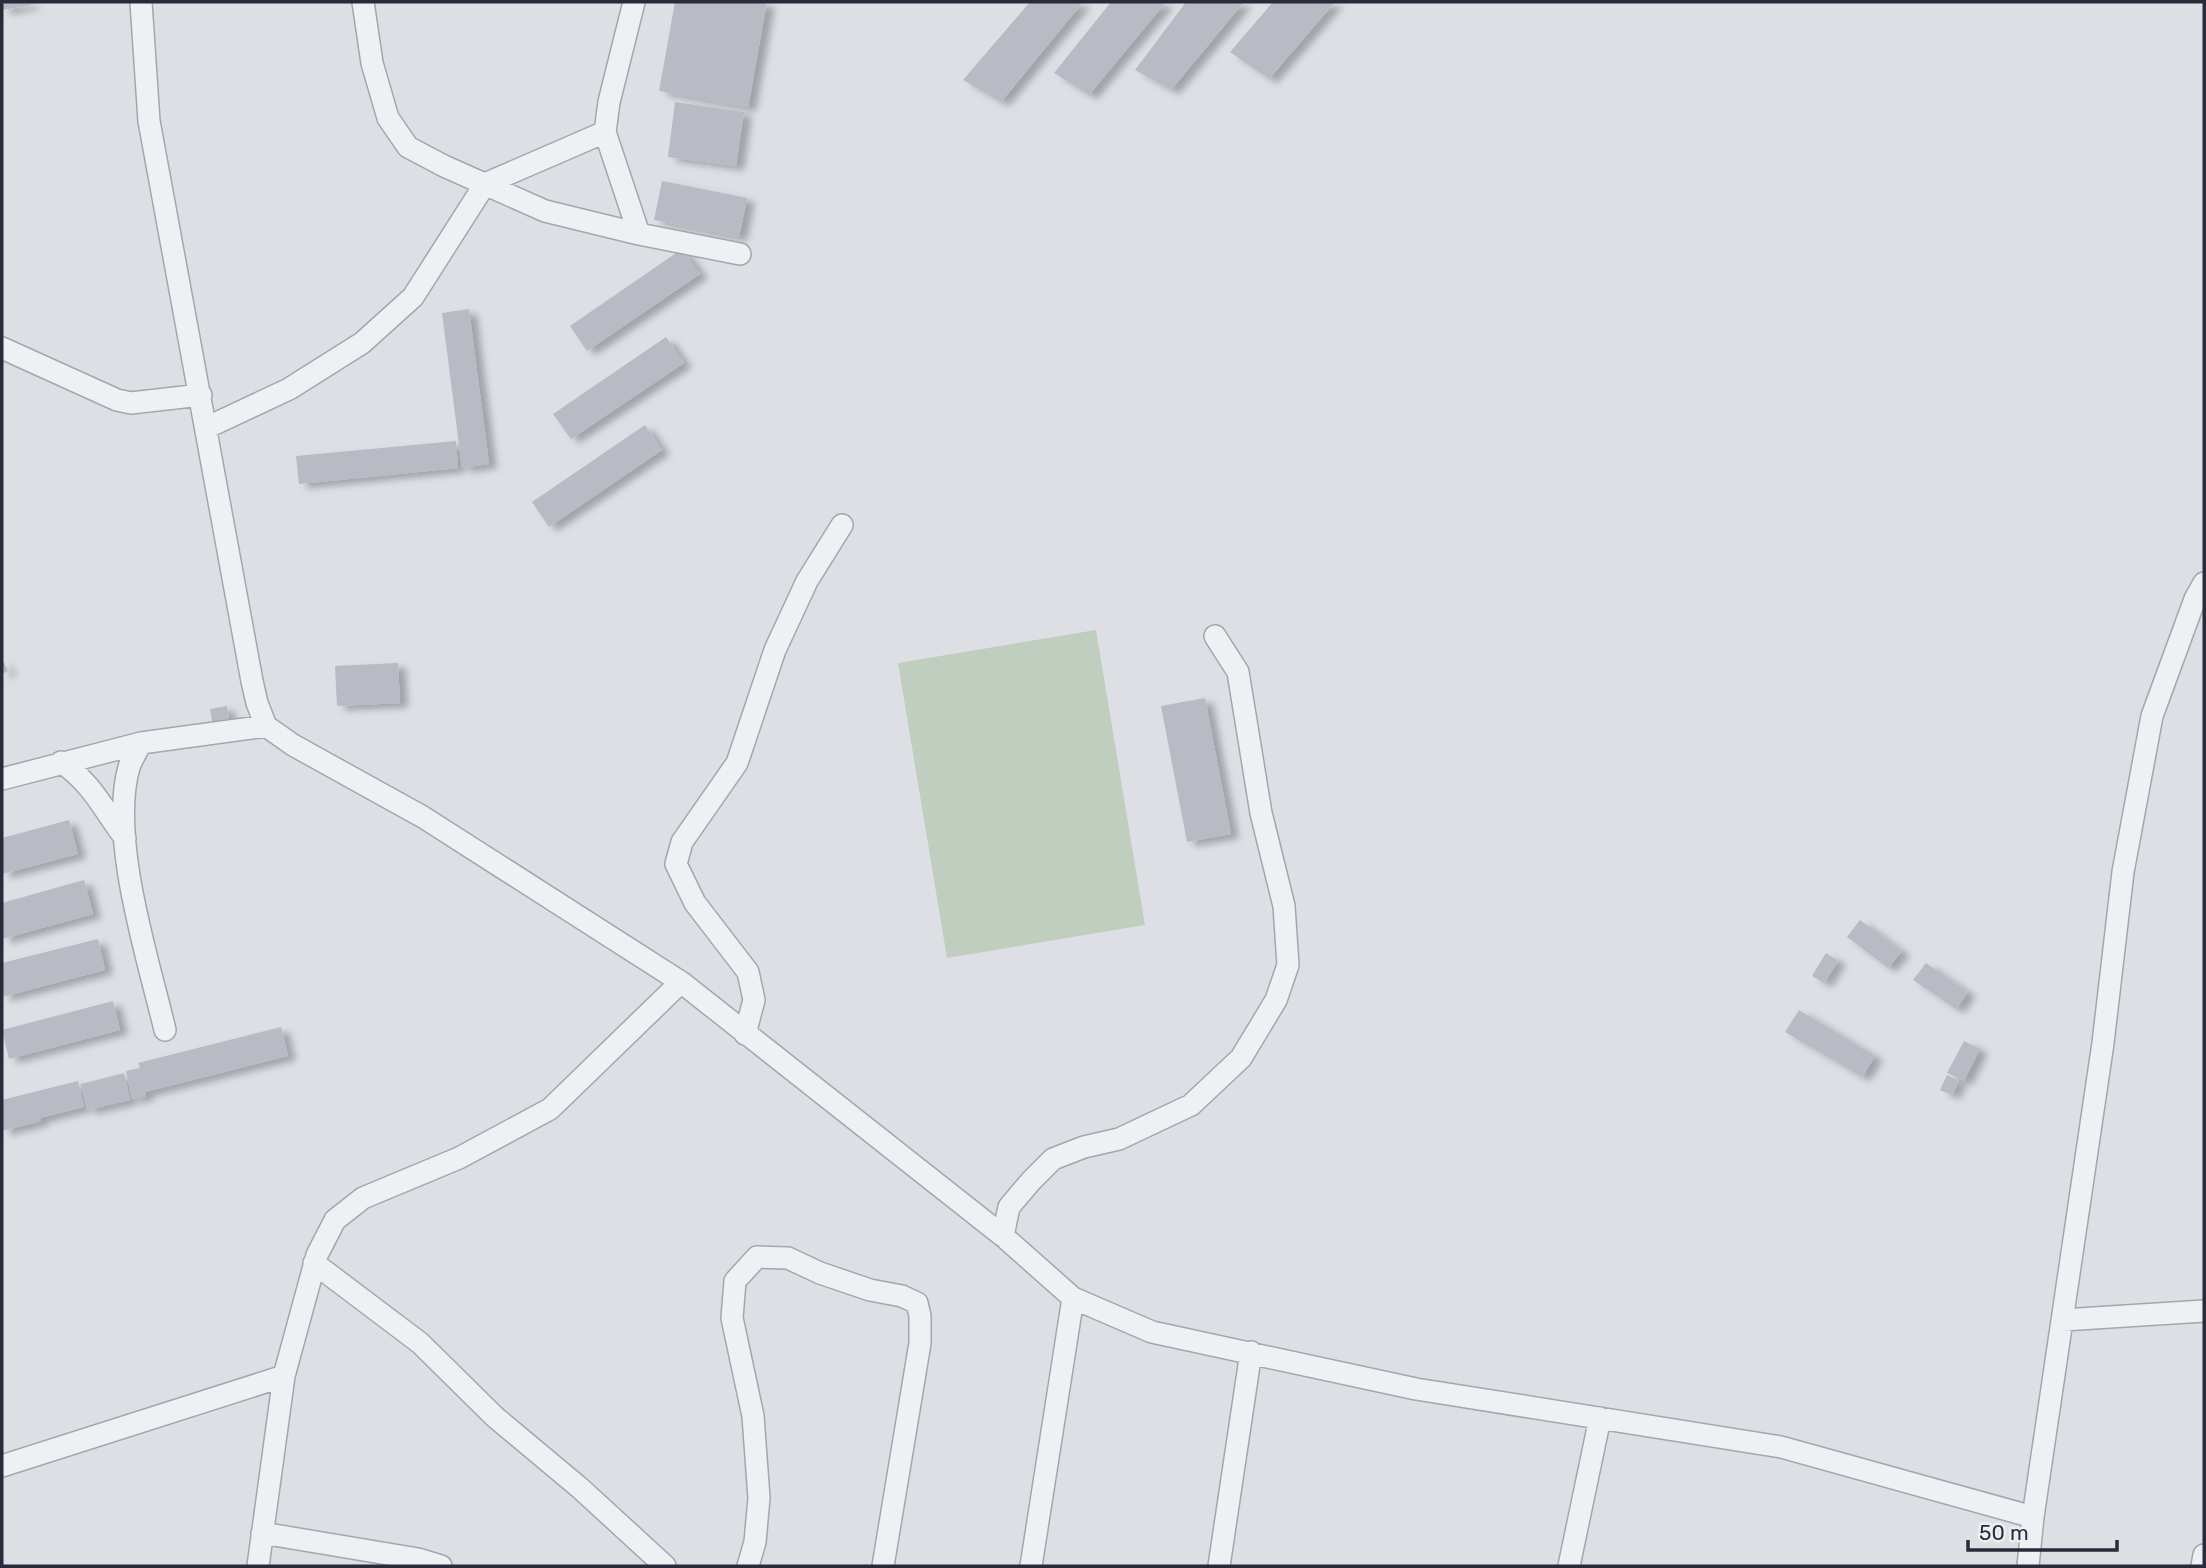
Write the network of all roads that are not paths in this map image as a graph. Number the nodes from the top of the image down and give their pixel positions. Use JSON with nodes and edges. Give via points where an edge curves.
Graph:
{"nodes":[{"id":1,"x":141,"y":2,"type":"edge"},
{"id":2,"x":363,"y":2,"type":"edge"},
{"id":3,"x":634,"y":2,"type":"edge"},
{"id":4,"x":605,"y":132,"type":"junction"},
{"id":5,"x":485,"y":184,"type":"junction"},
{"id":6,"x":639,"y":234,"type":"junction"},
{"id":7,"x":740,"y":254,"type":"dead end"},
{"id":8,"x":2,"y":348,"type":"edge"},
{"id":9,"x":201,"y":396,"type":"junction"},
{"id":10,"x":206,"y":428,"type":"junction"},
{"id":11,"x":842,"y":525,"type":"dead end"},
{"id":12,"x":2204,"y":583,"type":"edge"},
{"id":13,"x":1215,"y":636,"type":"dead end"},
{"id":14,"x":266,"y":726,"type":"junction"},
{"id":15,"x":141,"y":743,"type":"junction"},
{"id":16,"x":61,"y":762,"type":"junction"},
{"id":17,"x":2,"y":779,"type":"edge"},
{"id":18,"x":125,"y":838,"type":"junction"},
{"id":19,"x":681,"y":982,"type":"junction"},
{"id":20,"x":165,"y":1030,"type":"dead end"},
{"id":21,"x":745,"y":1034,"type":"junction"},
{"id":22,"x":1003,"y":1236,"type":"junction"},
{"id":23,"x":314,"y":1263,"type":"junction"},
{"id":24,"x":1073,"y":1298,"type":"junction"},
{"id":25,"x":2204,"y":1311,"type":"edge"},
{"id":26,"x":2063,"y":1320,"type":"junction"},
{"id":27,"x":1251,"y":1352,"type":"junction"},
{"id":28,"x":284,"y":1376,"type":"junction"},
{"id":29,"x":1600,"y":1418,"type":"junction"},
{"id":30,"x":2,"y":1466,"type":"edge"},
{"id":31,"x":2033,"y":1517,"type":"junction"},
{"id":32,"x":262,"y":1533,"type":"junction"},
{"id":33,"x":2204,"y":1555,"type":"edge"},
{"id":34,"x":258,"y":1566,"type":"edge"},
{"id":35,"x":441,"y":1566,"type":"edge"},
{"id":36,"x":665,"y":1566,"type":"edge"},
{"id":37,"x":748,"y":1566,"type":"edge"},
{"id":38,"x":883,"y":1566,"type":"edge"},
{"id":39,"x":1031,"y":1566,"type":"edge"},
{"id":40,"x":1219,"y":1566,"type":"edge"},
{"id":41,"x":1569,"y":1566,"type":"edge"},
{"id":42,"x":2028,"y":1566,"type":"edge"},
{"id":43,"x":2202,"y":1566,"type":"edge"}],
"edges":[{"from":1,"to":9,"type":"street","via":[[149,121]]},
{"from":2,"to":5,"type":"street","via":[[372,63],[387,118],[408,147]]},
{"from":3,"to":4,"type":"street"},
{"from":4,"to":5,"type":"street"},
{"from":4,"to":6,"type":"street"},
{"from":5,"to":6,"type":"street","via":[[545,211]]},
{"from":5,"to":10,"type":"street","via":[[413,297],[362,343],[289,389]]},
{"from":6,"to":7,"type":"street"},
{"from":8,"to":9,"type":"street","via":[[117,400],[131,403]]},
{"from":9,"to":10,"type":"street"},
{"from":10,"to":14,"type":"street","via":[[252,681]]},
{"from":11,"to":21,"type":"street","via":[[807,581],[775,650],[737,763],[682,842],[676,864],[695,903],[748,972],[754,1000]]},
{"from":12,"to":26,"type":"street","via":[[2152,716],[2123,872]]},
{"from":13,"to":22,"type":"street","via":[[1238,672],[1261,813],[1284,906],[1288,965],[1276,1000],[1241,1058],[1191,1105],[1119,1139],[1053,1159],[1009,1207]]},
{"from":14,"to":15,"type":"street"},
{"from":14,"to":19,"type":"street","via":[[423,817]]},
{"from":15,"to":16,"type":"street"},
{"from":15,"to":18,"type":"street","via":[[130,766]]},
{"from":16,"to":17,"type":"street"},
{"from":16,"to":18,"type":"street","via":[[90,786]]},
{"from":18,"to":20,"type":"street","via":[[132,892]]},
{"from":19,"to":21,"type":"street"},
{"from":19,"to":23,"type":"street","via":[[550,1109],[459,1158],[363,1198],[335,1220]]},
{"from":21,"to":22,"type":"street"},
{"from":22,"to":24,"type":"street"},
{"from":23,"to":28,"type":"street"},
{"from":23,"to":36,"type":"street","via":[[420,1343],[495,1417]]},
{"from":24,"to":27,"type":"street","via":[[1152,1332]]},
{"from":24,"to":39,"type":"street"},
{"from":25,"to":26,"type":"street"},
{"from":26,"to":31,"type":"street"},
{"from":27,"to":29,"type":"street","via":[[1416,1389]]},
{"from":27,"to":40,"type":"street"},
{"from":28,"to":30,"type":"street"},
{"from":28,"to":32,"type":"street"},
{"from":29,"to":31,"type":"street","via":[[1781,1447]]},
{"from":29,"to":41,"type":"street"},
{"from":31,"to":42,"type":"street"},
{"from":32,"to":34,"type":"street"},
{"from":32,"to":35,"type":"street"},
{"from":33,"to":43,"type":"street"},
{"from":37,"to":38,"type":"street","via":[[759,1497],[753,1416],[732,1318],[735,1281],[757,1256],[788,1258],[820,1273],[917,1303],[919,1343]]}]}
